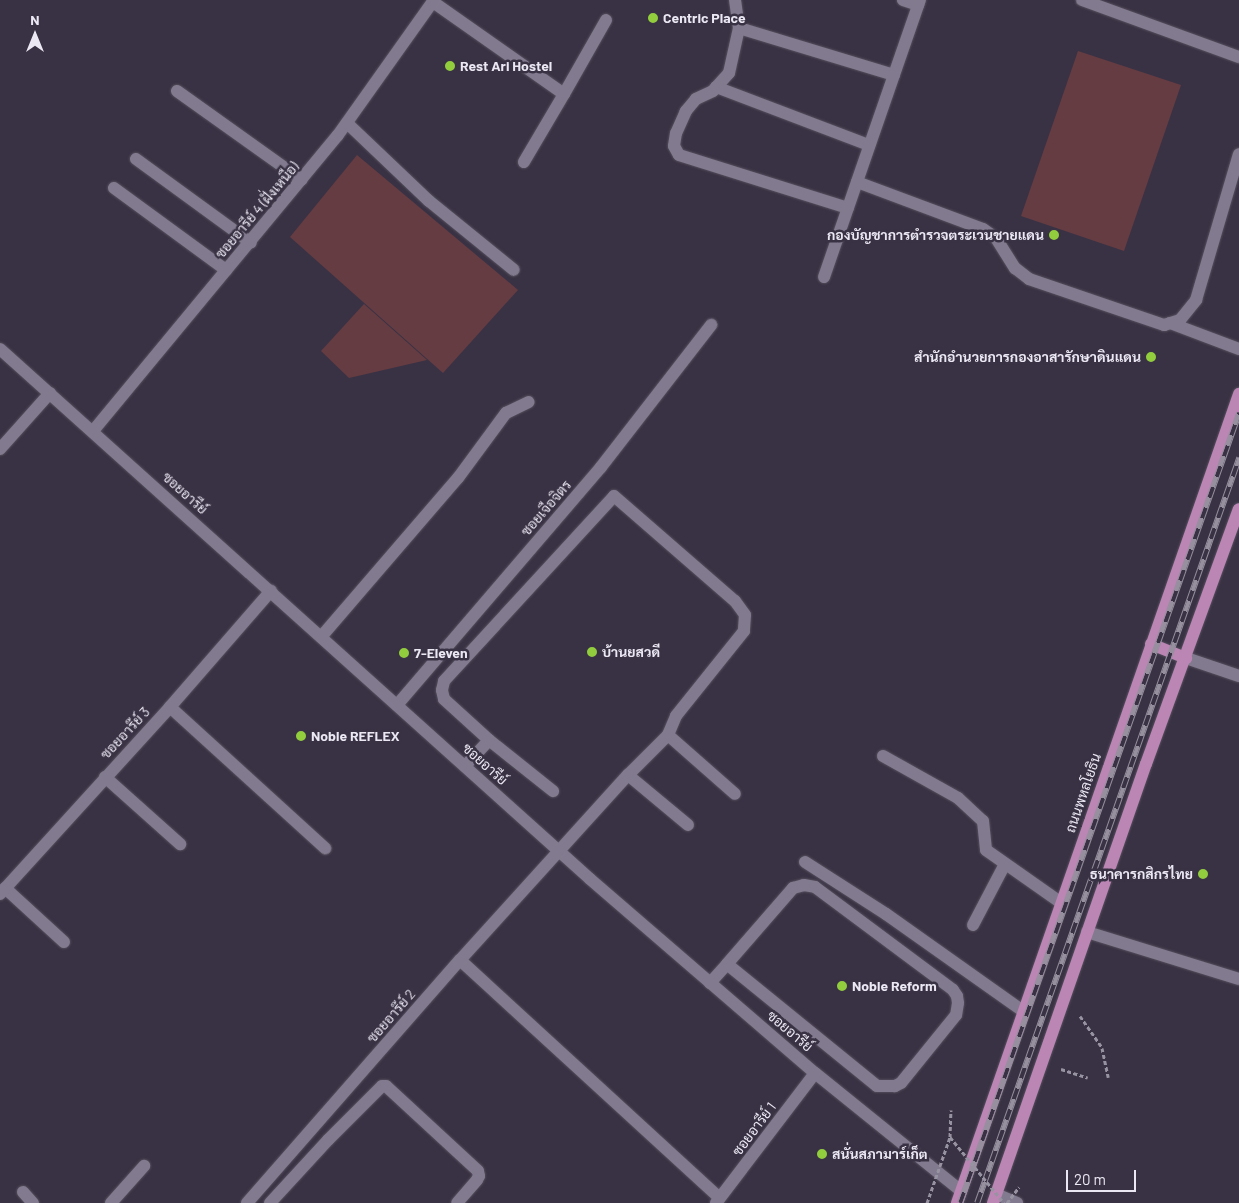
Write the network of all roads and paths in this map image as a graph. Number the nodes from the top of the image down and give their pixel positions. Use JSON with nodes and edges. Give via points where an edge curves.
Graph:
{"nodes":[{"id":1,"x":735,"y":0,"type":"edge"},
{"id":2,"x":903,"y":0,"type":"edge"},
{"id":3,"x":1082,"y":0,"type":"edge"},
{"id":4,"x":434,"y":1,"type":"edge"},
{"id":5,"x":919,"y":3,"type":"edge"},
{"id":6,"x":606,"y":20,"type":"dead end"},
{"id":7,"x":739,"y":28,"type":"junction"},
{"id":8,"x":1239,"y":57,"type":"edge"},
{"id":9,"x":894,"y":75,"type":"junction"},
{"id":10,"x":716,"y":88,"type":"junction"},
{"id":11,"x":177,"y":90,"type":"dead end"},
{"id":12,"x":564,"y":94,"type":"junction"},
{"id":13,"x":347,"y":123,"type":"junction"},
{"id":14,"x":869,"y":145,"type":"junction"},
{"id":15,"x":1239,"y":154,"type":"edge"},
{"id":16,"x":136,"y":159,"type":"dead end"},
{"id":17,"x":524,"y":162,"type":"dead end"},
{"id":18,"x":302,"y":180,"type":"junction"},
{"id":19,"x":857,"y":182,"type":"junction"},
{"id":20,"x":114,"y":188,"type":"dead end"},
{"id":21,"x":848,"y":208,"type":"junction"},
{"id":22,"x":251,"y":244,"type":"junction"},
{"id":23,"x":226,"y":270,"type":"junction"},
{"id":24,"x":514,"y":270,"type":"dead end"},
{"id":25,"x":824,"y":277,"type":"dead end"},
{"id":26,"x":1170,"y":323,"type":"junction"},
{"id":27,"x":711,"y":325,"type":"dead end"},
{"id":28,"x":0,"y":349,"type":"edge"},
{"id":29,"x":1239,"y":349,"type":"edge"},
{"id":30,"x":50,"y":393,"type":"junction"},
{"id":31,"x":1239,"y":394,"type":"edge"},
{"id":32,"x":529,"y":402,"type":"dead end"},
{"id":33,"x":93,"y":431,"type":"junction"},
{"id":34,"x":0,"y":449,"type":"edge"},
{"id":35,"x":1239,"y":509,"type":"edge"},
{"id":36,"x":271,"y":591,"type":"junction"},
{"id":37,"x":321,"y":636,"type":"junction"},
{"id":38,"x":1151,"y":644,"type":"junction"},
{"id":39,"x":1186,"y":658,"type":"junction"},
{"id":40,"x":1239,"y":676,"type":"edge"},
{"id":41,"x":397,"y":705,"type":"junction"},
{"id":42,"x":170,"y":707,"type":"junction"},
{"id":43,"x":668,"y":735,"type":"junction"},
{"id":44,"x":489,"y":740,"type":"junction"},
{"id":45,"x":883,"y":756,"type":"dead end"},
{"id":46,"x":465,"y":766,"type":"junction"},
{"id":47,"x":628,"y":775,"type":"junction"},
{"id":48,"x":105,"y":777,"type":"junction"},
{"id":49,"x":553,"y":791,"type":"dead end"},
{"id":50,"x":735,"y":794,"type":"dead end"},
{"id":51,"x":688,"y":825,"type":"dead end"},
{"id":52,"x":180,"y":844,"type":"dead end"},
{"id":53,"x":325,"y":848,"type":"dead end"},
{"id":54,"x":560,"y":851,"type":"junction"},
{"id":55,"x":805,"y":862,"type":"dead end"},
{"id":56,"x":1005,"y":864,"type":"junction"},
{"id":57,"x":3,"y":891,"type":"edge"},
{"id":58,"x":1060,"y":902,"type":"junction"},
{"id":59,"x":973,"y":925,"type":"dead end"},
{"id":60,"x":1087,"y":932,"type":"junction"},
{"id":61,"x":64,"y":942,"type":"dead end"},
{"id":62,"x":460,"y":960,"type":"junction"},
{"id":63,"x":727,"y":964,"type":"junction"},
{"id":64,"x":1239,"y":979,"type":"edge"},
{"id":65,"x":710,"y":983,"type":"junction"},
{"id":66,"x":1022,"y":1011,"type":"junction"},
{"id":67,"x":1080,"y":1016,"type":"dead end"},
{"id":68,"x":1061,"y":1069,"type":"dead end"},
{"id":69,"x":815,"y":1073,"type":"junction"},
{"id":70,"x":1108,"y":1077,"type":"dead end"},
{"id":71,"x":1088,"y":1078,"type":"dead end"},
{"id":72,"x":951,"y":1110,"type":"dead end"},
{"id":73,"x":315,"y":1128,"type":"junction"},
{"id":74,"x":950,"y":1136,"type":"junction"},
{"id":75,"x":328,"y":1140,"type":"junction"},
{"id":76,"x":144,"y":1166,"type":"dead end"},
{"id":77,"x":1020,"y":1187,"type":"dead end"},
{"id":78,"x":23,"y":1192,"type":"dead end"},
{"id":79,"x":959,"y":1197,"type":"edge"},
{"id":80,"x":718,"y":1201,"type":"edge"},
{"id":81,"x":1000,"y":1201,"type":"edge"},
{"id":82,"x":33,"y":1203,"type":"edge"},
{"id":83,"x":111,"y":1203,"type":"edge"},
{"id":84,"x":247,"y":1203,"type":"edge"},
{"id":85,"x":270,"y":1203,"type":"edge"},
{"id":86,"x":457,"y":1203,"type":"edge"},
{"id":87,"x":927,"y":1203,"type":"edge"},
{"id":88,"x":968,"y":1203,"type":"edge"},
{"id":89,"x":1017,"y":1203,"type":"edge"}],
"edges":[{"from":1,"to":7,"type":"street"},
{"from":2,"to":5,"type":"street"},
{"from":3,"to":8,"type":"street"},
{"from":4,"to":12,"type":"street"},
{"from":4,"to":13,"type":"street","name":"ซอยอารีย์ 4 (ฝั่งเหนือ)"},
{"from":5,"to":9,"type":"street"},
{"from":6,"to":12,"type":"street"},
{"from":7,"to":9,"type":"street"},
{"from":7,"to":10,"type":"street","via":[[729,73]]},
{"from":9,"to":14,"type":"street"},
{"from":10,"to":14,"type":"street"},
{"from":10,"to":21,"type":"street","via":[[696,99],[686,111],[674,146],[680,155]]},
{"from":11,"to":18,"type":"street"},
{"from":12,"to":17,"type":"street"},
{"from":13,"to":18,"type":"street","name":"ซอยอารีย์ 4 (ฝั่งเหนือ)"},
{"from":13,"to":24,"type":"street","via":[[429,200]]},
{"from":14,"to":19,"type":"street"},
{"from":15,"to":26,"type":"street","via":[[1196,300],[1180,320]]},
{"from":16,"to":22,"type":"street"},
{"from":18,"to":22,"type":"street","name":"ซอยอารีย์ 4 (ฝั่งเหนือ)"},
{"from":19,"to":21,"type":"street"},
{"from":19,"to":26,"type":"street","via":[[983,229],[996,238],[1014,268],[1029,278],[1164,325]]},
{"from":20,"to":23,"type":"street"},
{"from":21,"to":25,"type":"street"},
{"from":22,"to":23,"type":"street","name":"ซอยอารีย์ 4 (ฝั่งเหนือ)"},
{"from":23,"to":33,"type":"street","name":"ซอยอารีย์ 4 (ฝั่งเหนือ)"},
{"from":26,"to":29,"type":"street"},
{"from":27,"to":41,"type":"street","name":"ซอยเจือจิตร","via":[[601,467]]},
{"from":28,"to":30,"type":"street","name":"ซอยอารีย์"},
{"from":30,"to":33,"type":"street","name":"ซอยอารีย์"},
{"from":30,"to":34,"type":"street"},
{"from":31,"to":38,"type":"main road","name":"ถนนพหลโยธิน"},
{"from":32,"to":37,"type":"street","via":[[506,414],[458,478]]},
{"from":33,"to":36,"type":"street","name":"ซอยอารีย์"},
{"from":35,"to":39,"type":"main road"},
{"from":36,"to":37,"type":"street","name":"ซอยอารีย์"},
{"from":36,"to":42,"type":"street","name":"ซอยอาร๊ย์ 3"},
{"from":37,"to":41,"type":"street","name":"ซอยอารีย์"},
{"from":38,"to":39,"type":"main road"},
{"from":38,"to":58,"type":"main road","name":"ถนนพหลโยธิน"},
{"from":39,"to":40,"type":"street"},
{"from":39,"to":60,"type":"main road"},
{"from":41,"to":46,"type":"street","name":"ซอยอารีย์"},
{"from":42,"to":48,"type":"street","name":"ซอยอาร๊ย์ 3"},
{"from":42,"to":53,"type":"street"},
{"from":43,"to":44,"type":"street","name":"ซอยอาร๊ย์ 2","via":[[676,716],[744,631],[745,615],[735,601],[614,496],[444,681],[444,699]]},
{"from":43,"to":47,"type":"street","name":"ซอยอาร๊ย์ 2"},
{"from":43,"to":50,"type":"street"},
{"from":44,"to":46,"type":"street"},
{"from":44,"to":49,"type":"street"},
{"from":45,"to":56,"type":"street","via":[[958,798],[982,821],[986,850]]},
{"from":46,"to":54,"type":"street","name":"ซอยอารีย์"},
{"from":47,"to":51,"type":"street"},
{"from":47,"to":54,"type":"street","name":"ซอยอาร๊ย์ 2"},
{"from":48,"to":52,"type":"street"},
{"from":48,"to":57,"type":"street","name":"ซอยอาร๊ย์ 3"},
{"from":54,"to":62,"type":"street","name":"ซอยอาร๊ย์ 2"},
{"from":54,"to":65,"type":"street","name":"ซอยอารีย์"},
{"from":55,"to":66,"type":"street","via":[[886,914]]},
{"from":56,"to":58,"type":"street"},
{"from":56,"to":59,"type":"street"},
{"from":57,"to":61,"type":"street"},
{"from":58,"to":66,"type":"main road","name":"ถนนพหลโยธิน"},
{"from":60,"to":64,"type":"street"},
{"from":60,"to":81,"type":"main road"},
{"from":62,"to":73,"type":"street","name":"ซอยอาร๊ย์ 2"},
{"from":62,"to":80,"type":"street"},
{"from":63,"to":63,"type":"street","via":[[793,888],[810,885],[953,990],[958,1009],[901,1084],[877,1086]]},
{"from":63,"to":65,"type":"street"},
{"from":65,"to":69,"type":"street","name":"ซอยอารีย์"},
{"from":66,"to":79,"type":"main road","name":"ถนนพหลโยธิน"},
{"from":67,"to":70,"type":"path","via":[[1102,1048]]},
{"from":68,"to":71,"type":"path"},
{"from":69,"to":79,"type":"street","name":"ซอยอารีย์"},
{"from":69,"to":80,"type":"street","name":"ซอยอารีย์ 1"},
{"from":72,"to":74,"type":"path"},
{"from":73,"to":75,"type":"street"},
{"from":73,"to":84,"type":"street","name":"ซอยอาร๊ย์ 2"},
{"from":74,"to":81,"type":"path","bridge":true},
{"from":74,"to":87,"type":"path","bridge":true},
{"from":75,"to":85,"type":"street"},
{"from":75,"to":86,"type":"street","via":[[378,1088],[386,1086],[478,1171],[477,1180]]},
{"from":76,"to":83,"type":"street"},
{"from":77,"to":81,"type":"path","bridge":true},
{"from":78,"to":82,"type":"street"},
{"from":79,"to":88,"type":"main road"},
{"from":81,"to":89,"type":"street"}]}
